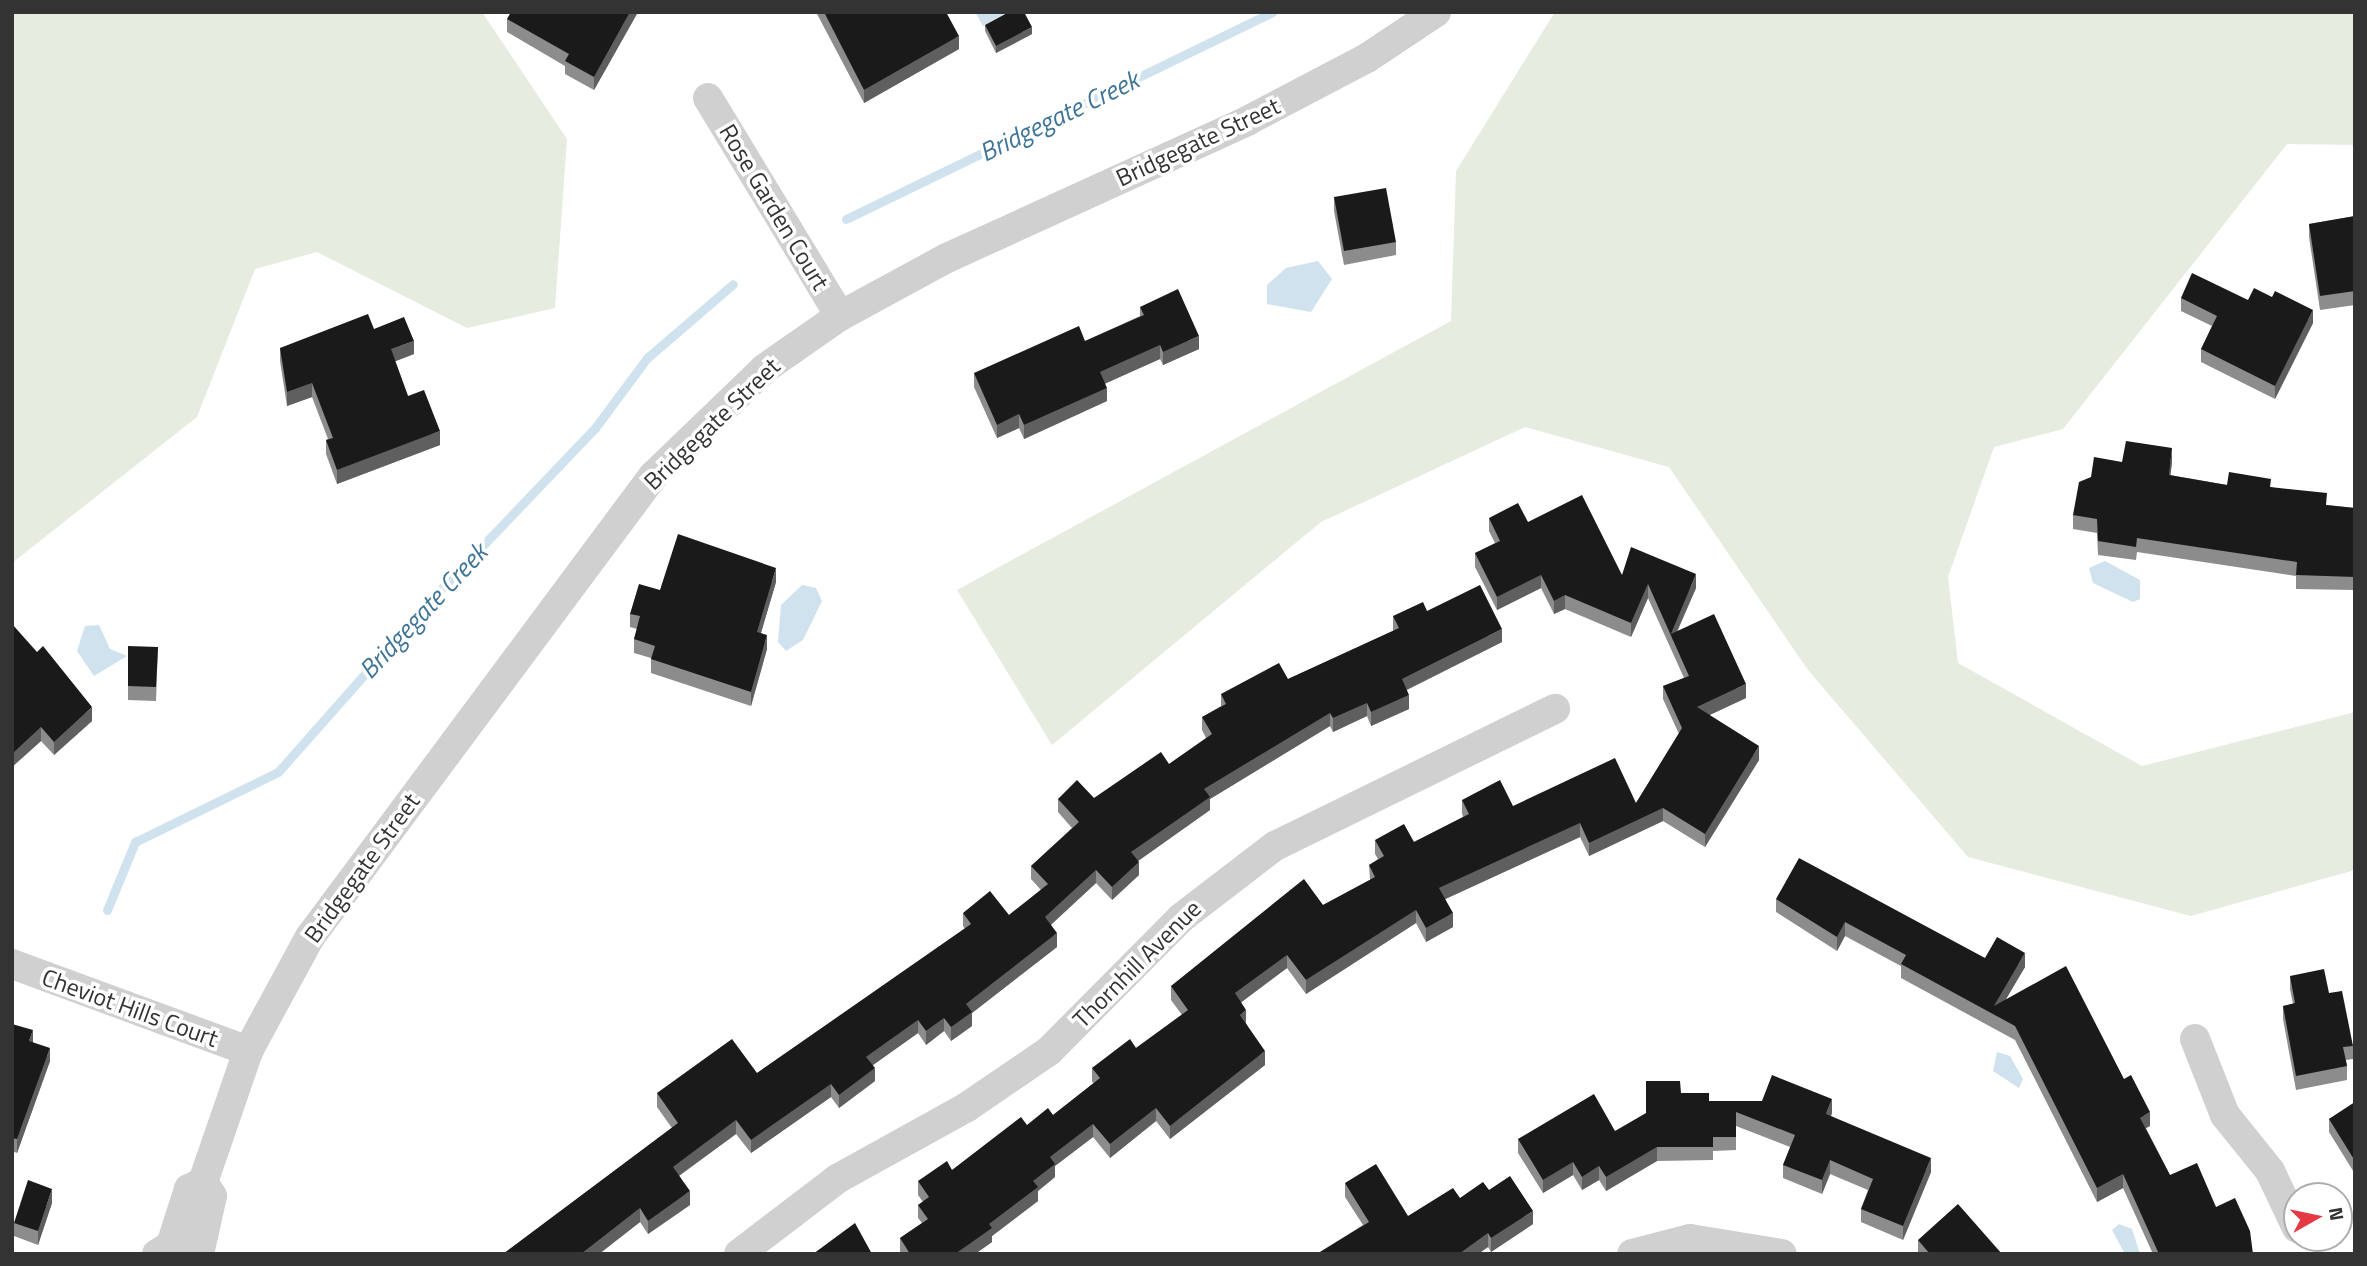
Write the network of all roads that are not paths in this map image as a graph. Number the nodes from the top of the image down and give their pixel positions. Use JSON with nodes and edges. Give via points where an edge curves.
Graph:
{"nodes":[{"id":1,"x":1436,"y":12,"type":"edge"},
{"id":2,"x":708,"y":98,"type":"dead end"},
{"id":3,"x":840,"y":316,"type":"junction"},
{"id":4,"x":1556,"y":709,"type":"dead end"},
{"id":5,"x":12,"y":964,"type":"edge"},
{"id":6,"x":2195,"y":1039,"type":"dead end"},
{"id":7,"x":248,"y":1051,"type":"junction"},
{"id":8,"x":2283,"y":1198,"type":"edge"},
{"id":9,"x":179,"y":1252,"type":"edge"},
{"id":10,"x":739,"y":1254,"type":"edge"},
{"id":11,"x":1632,"y":1254,"type":"edge"},
{"id":12,"x":1782,"y":1254,"type":"edge"}],
"edges":[{"from":1,"to":3,"type":"street","name":"Bridgegate Street","via":[[1367,58],[1247,121],[947,258]]},
{"from":2,"to":3,"type":"street","name":"Rose Garden Court"},
{"from":3,"to":7,"type":"street","name":"Bridgegate Street","via":[[764,369],[653,476],[310,937]]},
{"from":4,"to":10,"type":"street","name":"Thornhill Avenue","via":[[1275,846],[1181,918],[1038,1059],[967,1107],[837,1179]]},
{"from":5,"to":7,"type":"street","name":"Cheviot Hills Court"},
{"from":6,"to":8,"type":"street","via":[[2225,1115],[2270,1171]]},
{"from":7,"to":9,"type":"street","name":"Bridgegate Street","via":[[203,1182],[212,1196]]},
{"from":11,"to":12,"type":"street","via":[[1690,1239]]}]}
